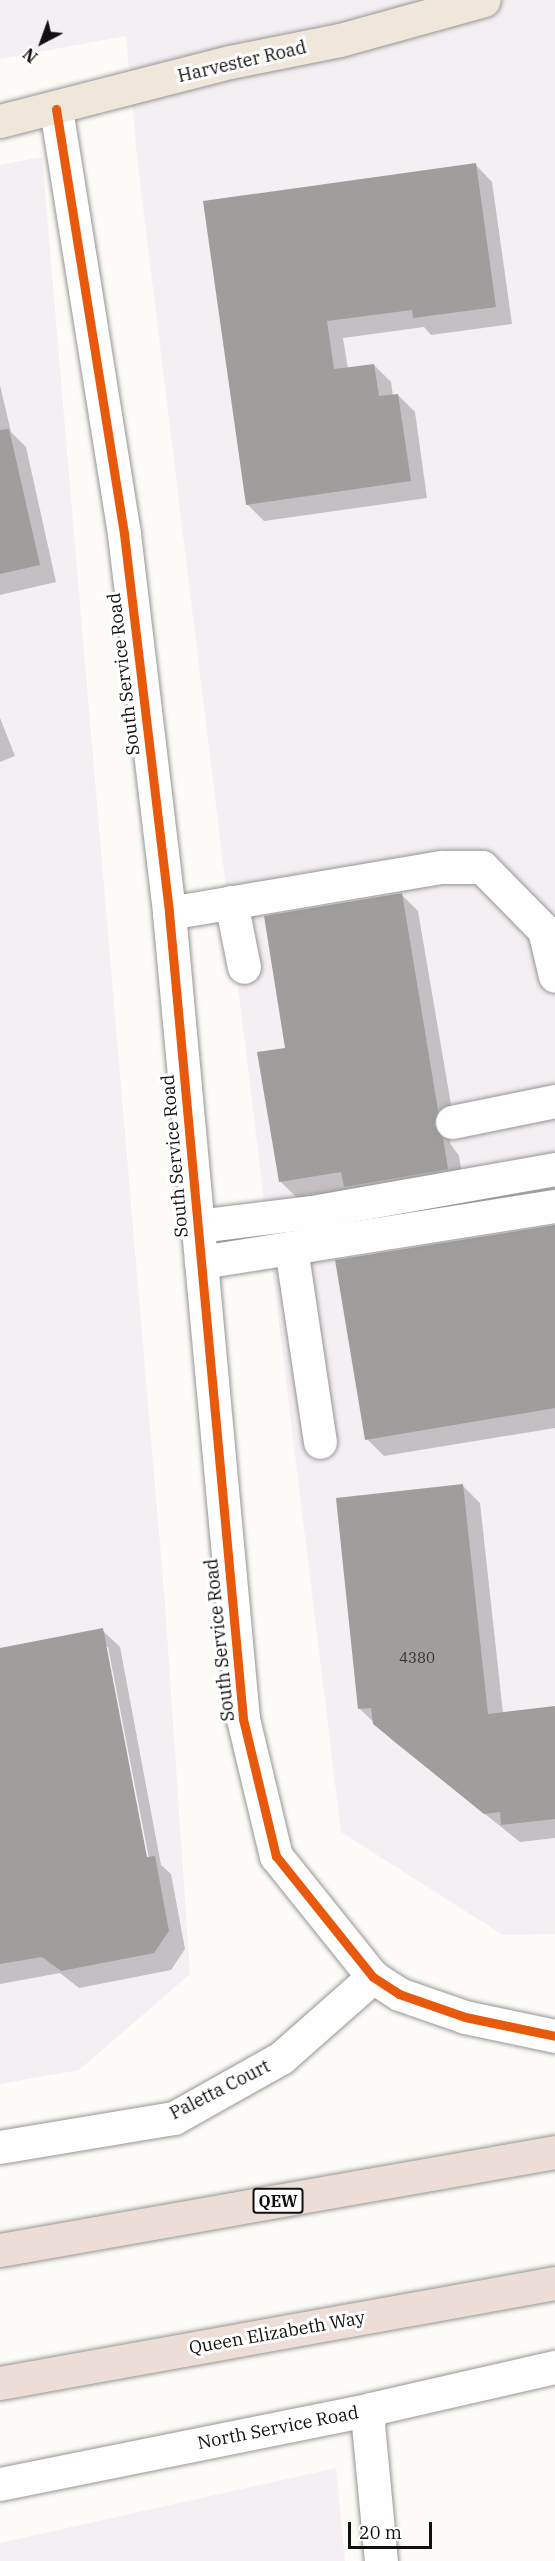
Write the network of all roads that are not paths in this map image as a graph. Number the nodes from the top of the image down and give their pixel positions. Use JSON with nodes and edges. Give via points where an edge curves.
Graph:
{"nodes":[{"id":1,"x":484,"y":0,"type":"edge"},
{"id":2,"x":56,"y":109,"type":"junction"},
{"id":3,"x":0,"y":121,"type":"edge"},
{"id":4,"x":231,"y":902,"type":"junction"},
{"id":5,"x":169,"y":913,"type":"junction"},
{"id":6,"x":244,"y":967,"type":"dead end"},
{"id":7,"x":555,"y":976,"type":"edge"},
{"id":8,"x":555,"y":1101,"type":"edge"},
{"id":9,"x":452,"y":1122,"type":"dead end"},
{"id":10,"x":555,"y":1169,"type":"edge"},
{"id":11,"x":555,"y":1206,"type":"edge"},
{"id":12,"x":198,"y":1226,"type":"junction"},
{"id":13,"x":291,"y":1248,"type":"junction"},
{"id":14,"x":201,"y":1263,"type":"junction"},
{"id":15,"x":320,"y":1442,"type":"dead end"},
{"id":16,"x":374,"y":1977,"type":"junction"},
{"id":17,"x":555,"y":2036,"type":"edge"},
{"id":18,"x":0,"y":2147,"type":"edge"},
{"id":19,"x":555,"y":2152,"type":"edge"},
{"id":20,"x":0,"y":2250,"type":"edge"},
{"id":21,"x":555,"y":2283,"type":"edge"},
{"id":22,"x":555,"y":2367,"type":"edge"},
{"id":23,"x":10,"y":2384,"type":"edge"},
{"id":24,"x":371,"y":2409,"type":"junction"},
{"id":25,"x":0,"y":2484,"type":"edge"},
{"id":26,"x":381,"y":2561,"type":"edge"}],
"edges":[{"from":1,"to":2,"type":"main road","name":"Harvester Road"},
{"from":2,"to":3,"type":"main road","name":"Harvester Road"},
{"from":2,"to":5,"type":"street","name":"South Service Road","via":[[124,534]]},
{"from":4,"to":5,"type":"street"},
{"from":4,"to":6,"type":"street"},
{"from":4,"to":7,"type":"street","via":[[442,867],[482,867],[544,930]]},
{"from":5,"to":12,"type":"street","name":"South Service Road"},
{"from":8,"to":9,"type":"street"},
{"from":10,"to":12,"type":"street","via":[[312,1212]]},
{"from":11,"to":13,"type":"street"},
{"from":12,"to":14,"type":"street","name":"South Service Road"},
{"from":13,"to":14,"type":"street"},
{"from":13,"to":15,"type":"street"},
{"from":14,"to":16,"type":"street","name":"South Service Road","via":[[243,1719],[276,1856]]},
{"from":16,"to":17,"type":"street","name":"South Service Road","via":[[399,1994],[465,2017]]},
{"from":16,"to":18,"type":"street","name":"Paletta Court","via":[[281,2058],[174,2118]]},
{"from":19,"to":20,"type":"highway","number":"QEW"},
{"from":21,"to":23,"type":"highway","name":"Queen Elizabeth Way"},
{"from":22,"to":24,"type":"street","name":"North Service Road"},
{"from":24,"to":25,"type":"street","name":"North Service Road"},
{"from":24,"to":26,"type":"street","via":[[368,2424]]}]}
